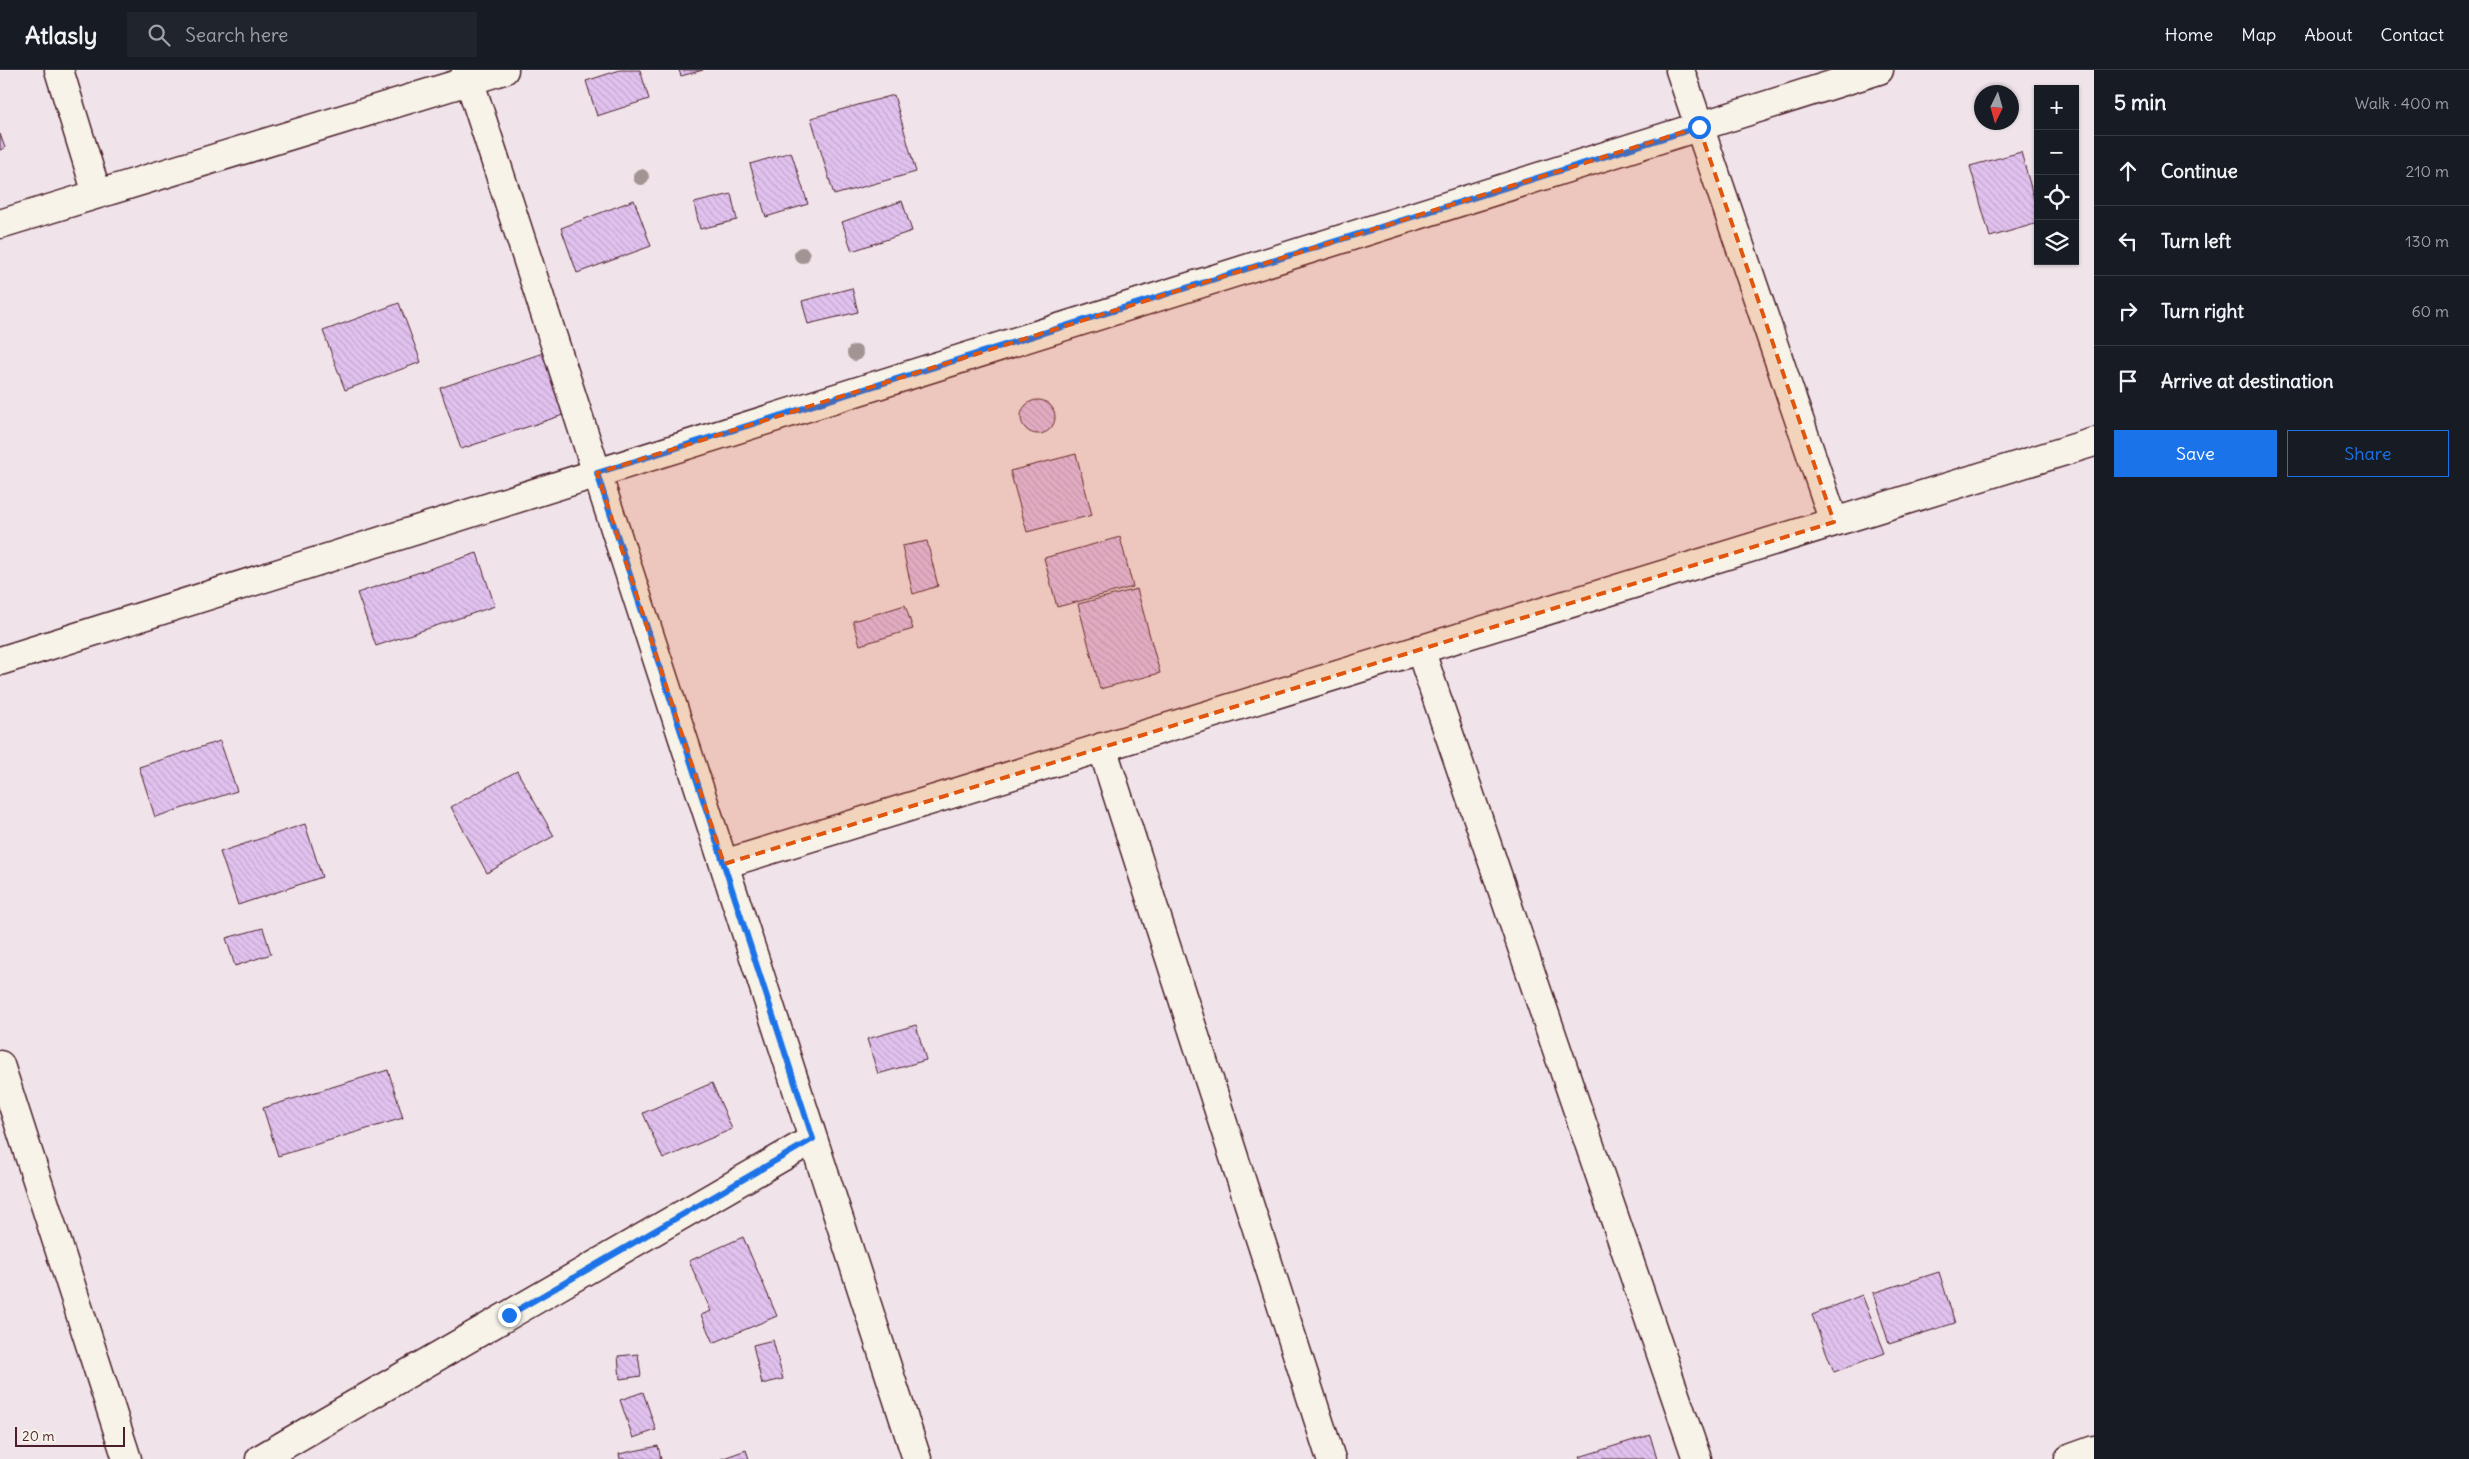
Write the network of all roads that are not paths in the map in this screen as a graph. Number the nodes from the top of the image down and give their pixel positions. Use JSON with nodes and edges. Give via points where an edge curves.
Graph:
{"nodes":[{"id":1,"x":59,"y":70,"type":"edge"},
{"id":2,"x":504,"y":70,"type":"edge"},
{"id":3,"x":1680,"y":70,"type":"edge"},
{"id":4,"x":1879,"y":70,"type":"edge"},
{"id":5,"x":468,"y":75,"type":"edge"},
{"id":6,"x":1699,"y":127,"type":"junction"},
{"id":7,"x":97,"y":194,"type":"junction"},
{"id":8,"x":0,"y":224,"type":"edge"},
{"id":9,"x":2094,"y":442,"type":"edge"},
{"id":10,"x":597,"y":473,"type":"junction"},
{"id":11,"x":1834,"y":522,"type":"junction"},
{"id":12,"x":1420,"y":649,"type":"junction"},
{"id":13,"x":0,"y":661,"type":"edge"},
{"id":14,"x":1102,"y":747,"type":"junction"},
{"id":15,"x":724,"y":864,"type":"junction"},
{"id":16,"x":0,"y":1065,"type":"edge"},
{"id":17,"x":813,"y":1139,"type":"junction"},
{"id":18,"x":2094,"y":1450,"type":"edge"},
{"id":19,"x":128,"y":1459,"type":"edge"},
{"id":20,"x":260,"y":1459,"type":"edge"},
{"id":21,"x":918,"y":1459,"type":"edge"},
{"id":22,"x":1331,"y":1459,"type":"edge"},
{"id":23,"x":1698,"y":1459,"type":"edge"},
{"id":24,"x":2069,"y":1459,"type":"edge"}],
"edges":[{"from":1,"to":7,"type":"street"},
{"from":2,"to":5,"type":"street"},
{"from":3,"to":6,"type":"street"},
{"from":4,"to":6,"type":"street"},
{"from":5,"to":7,"type":"street"},
{"from":5,"to":10,"type":"street"},
{"from":6,"to":10,"type":"street"},
{"from":6,"to":11,"type":"street"},
{"from":7,"to":8,"type":"street"},
{"from":9,"to":11,"type":"street"},
{"from":10,"to":13,"type":"street"},
{"from":10,"to":15,"type":"street"},
{"from":11,"to":12,"type":"street"},
{"from":12,"to":14,"type":"street"},
{"from":12,"to":23,"type":"street"},
{"from":14,"to":15,"type":"street"},
{"from":14,"to":22,"type":"street"},
{"from":15,"to":17,"type":"street"},
{"from":16,"to":19,"type":"street"},
{"from":17,"to":20,"type":"street"},
{"from":17,"to":21,"type":"street"},
{"from":18,"to":24,"type":"street"}]}
